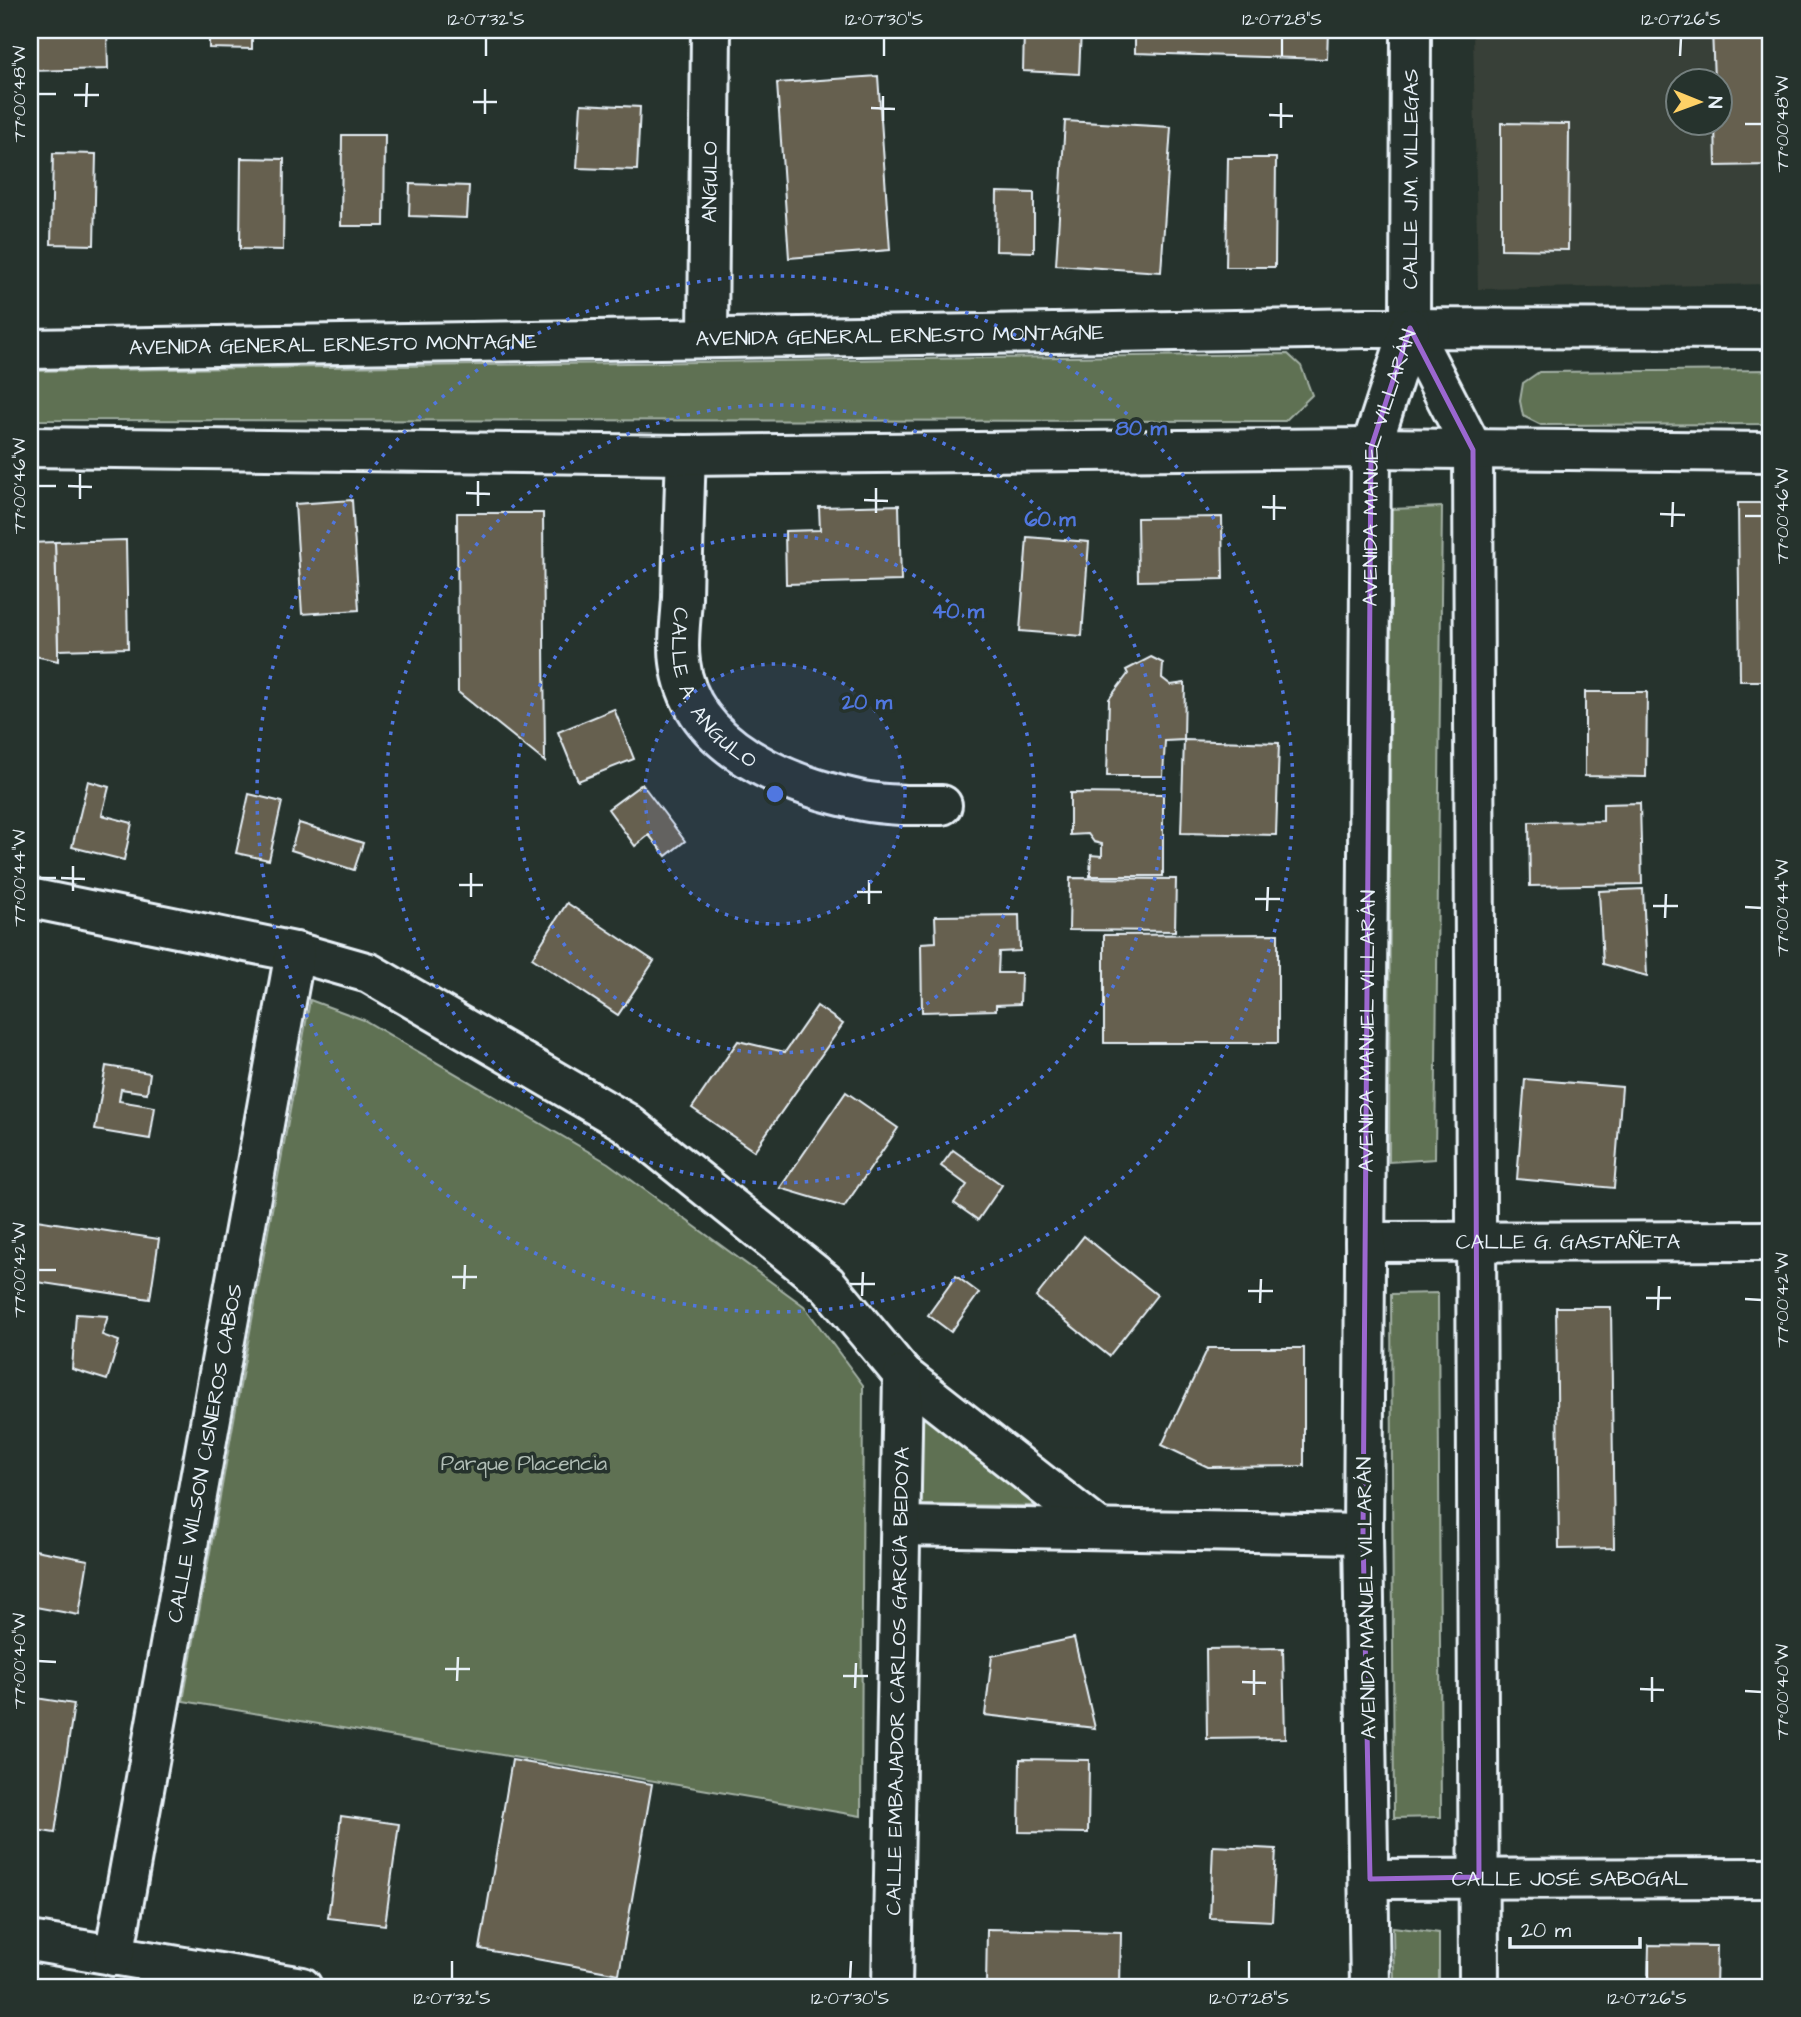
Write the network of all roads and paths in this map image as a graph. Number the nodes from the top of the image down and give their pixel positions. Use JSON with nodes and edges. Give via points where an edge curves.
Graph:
{"nodes":[{"id":1,"x":711,"y":30,"type":"edge"},
{"id":2,"x":1411,"y":30,"type":"edge"},
{"id":3,"x":1410,"y":328,"type":"junction"},
{"id":4,"x":1771,"y":329,"type":"edge"},
{"id":5,"x":708,"y":336,"type":"junction"},
{"id":6,"x":30,"y":349,"type":"edge"},
{"id":7,"x":30,"y":447,"type":"edge"},
{"id":8,"x":1371,"y":448,"type":"junction"},
{"id":9,"x":1474,"y":450,"type":"junction"},
{"id":10,"x":1771,"y":452,"type":"edge"},
{"id":11,"x":685,"y":455,"type":"junction"},
{"id":12,"x":943,"y":806,"type":"dead end"},
{"id":13,"x":30,"y":898,"type":"edge"},
{"id":14,"x":295,"y":952,"type":"junction"},
{"id":15,"x":1771,"y":1241,"type":"edge"},
{"id":16,"x":1365,"y":1242,"type":"junction"},
{"id":17,"x":1476,"y":1242,"type":"junction"},
{"id":18,"x":903,"y":1376,"type":"junction"},
{"id":19,"x":901,"y":1526,"type":"junction"},
{"id":20,"x":1099,"y":1529,"type":"junction"},
{"id":21,"x":1363,"y":1534,"type":"junction"},
{"id":22,"x":1479,"y":1877,"type":"junction"},
{"id":23,"x":1771,"y":1878,"type":"edge"},
{"id":24,"x":1370,"y":1879,"type":"junction"},
{"id":25,"x":30,"y":1941,"type":"edge"},
{"id":26,"x":114,"y":1956,"type":"junction"},
{"id":27,"x":302,"y":1987,"type":"edge"},
{"id":28,"x":892,"y":1987,"type":"edge"},
{"id":29,"x":1370,"y":1987,"type":"edge"},
{"id":30,"x":1479,"y":1987,"type":"edge"}],
"edges":[{"from":1,"to":5,"type":"main road","name":"ANGULO"},
{"from":2,"to":3,"type":"main road","name":"CALLE J.M. VILLEGAS"},
{"from":3,"to":4,"type":"main road","name":"AVENIDA GENERAL ERNESTO MONTAGNE"},
{"from":3,"to":5,"type":"main road","name":"AVENIDA GENERAL ERNESTO MONTAGNE"},
{"from":3,"to":8,"type":"main road","name":"AVENIDA MANUEL VILLARÁN"},
{"from":3,"to":9,"type":"main road","name":"AVENIDA MANUEL VILLARÁN"},
{"from":5,"to":6,"type":"main road","name":"AVENIDA GENERAL ERNESTO MONTAGNE"},
{"from":7,"to":11,"type":"main road"},
{"from":8,"to":9,"type":"main road"},
{"from":8,"to":11,"type":"main road"},
{"from":8,"to":16,"type":"main road","name":"AVENIDA MANUEL VILLARÁN"},
{"from":9,"to":10,"type":"main road"},
{"from":9,"to":17,"type":"main road","name":"AVENIDA MANUEL VILLARÁN"},
{"from":11,"to":12,"type":"main road","name":"CALLE A. ANGULO","via":[[680,663],[693,702],[733,747],[796,782],[865,801]]},
{"from":13,"to":14,"type":"main road"},
{"from":14,"to":18,"type":"main road","via":[[369,972],[625,1122],[827,1284]]},
{"from":14,"to":26,"type":"main road","name":"CALLE WILSON CISNEROS CABOS"},
{"from":15,"to":17,"type":"main road","name":"CALLE G. GASTAÑETA"},
{"from":16,"to":17,"type":"main road","name":"CALLE G. GASTAÑETA"},
{"from":16,"to":21,"type":"main road","name":"AVENIDA MANUEL VILLARÁN"},
{"from":17,"to":22,"type":"main road","name":"AVENIDA MANUEL VILLARÁN"},
{"from":18,"to":19,"type":"main road","name":"CALLE EMBAJADOR CARLOS GARCÍA BEDOYA"},
{"from":18,"to":20,"type":"main road"},
{"from":19,"to":20,"type":"main road"},
{"from":19,"to":28,"type":"main road","name":"CALLE EMBAJADOR CARLOS GARCÍA BEDOYA"},
{"from":20,"to":21,"type":"main road"},
{"from":21,"to":24,"type":"main road","name":"AVENIDA MANUEL VILLARÁN"},
{"from":22,"to":23,"type":"main road","name":"CALLE JOSÉ SABOGAL","via":[[1513,1881]]},
{"from":22,"to":24,"type":"main road","name":"CALLE JOSÉ SABOGAL"},
{"from":22,"to":30,"type":"main road","name":"AVENIDA MANUEL VILLARÁN"},
{"from":24,"to":29,"type":"main road","name":"AVENIDA MANUEL VILLARÁN"},
{"from":25,"to":26,"type":"main road"},
{"from":26,"to":27,"type":"main road"}]}
